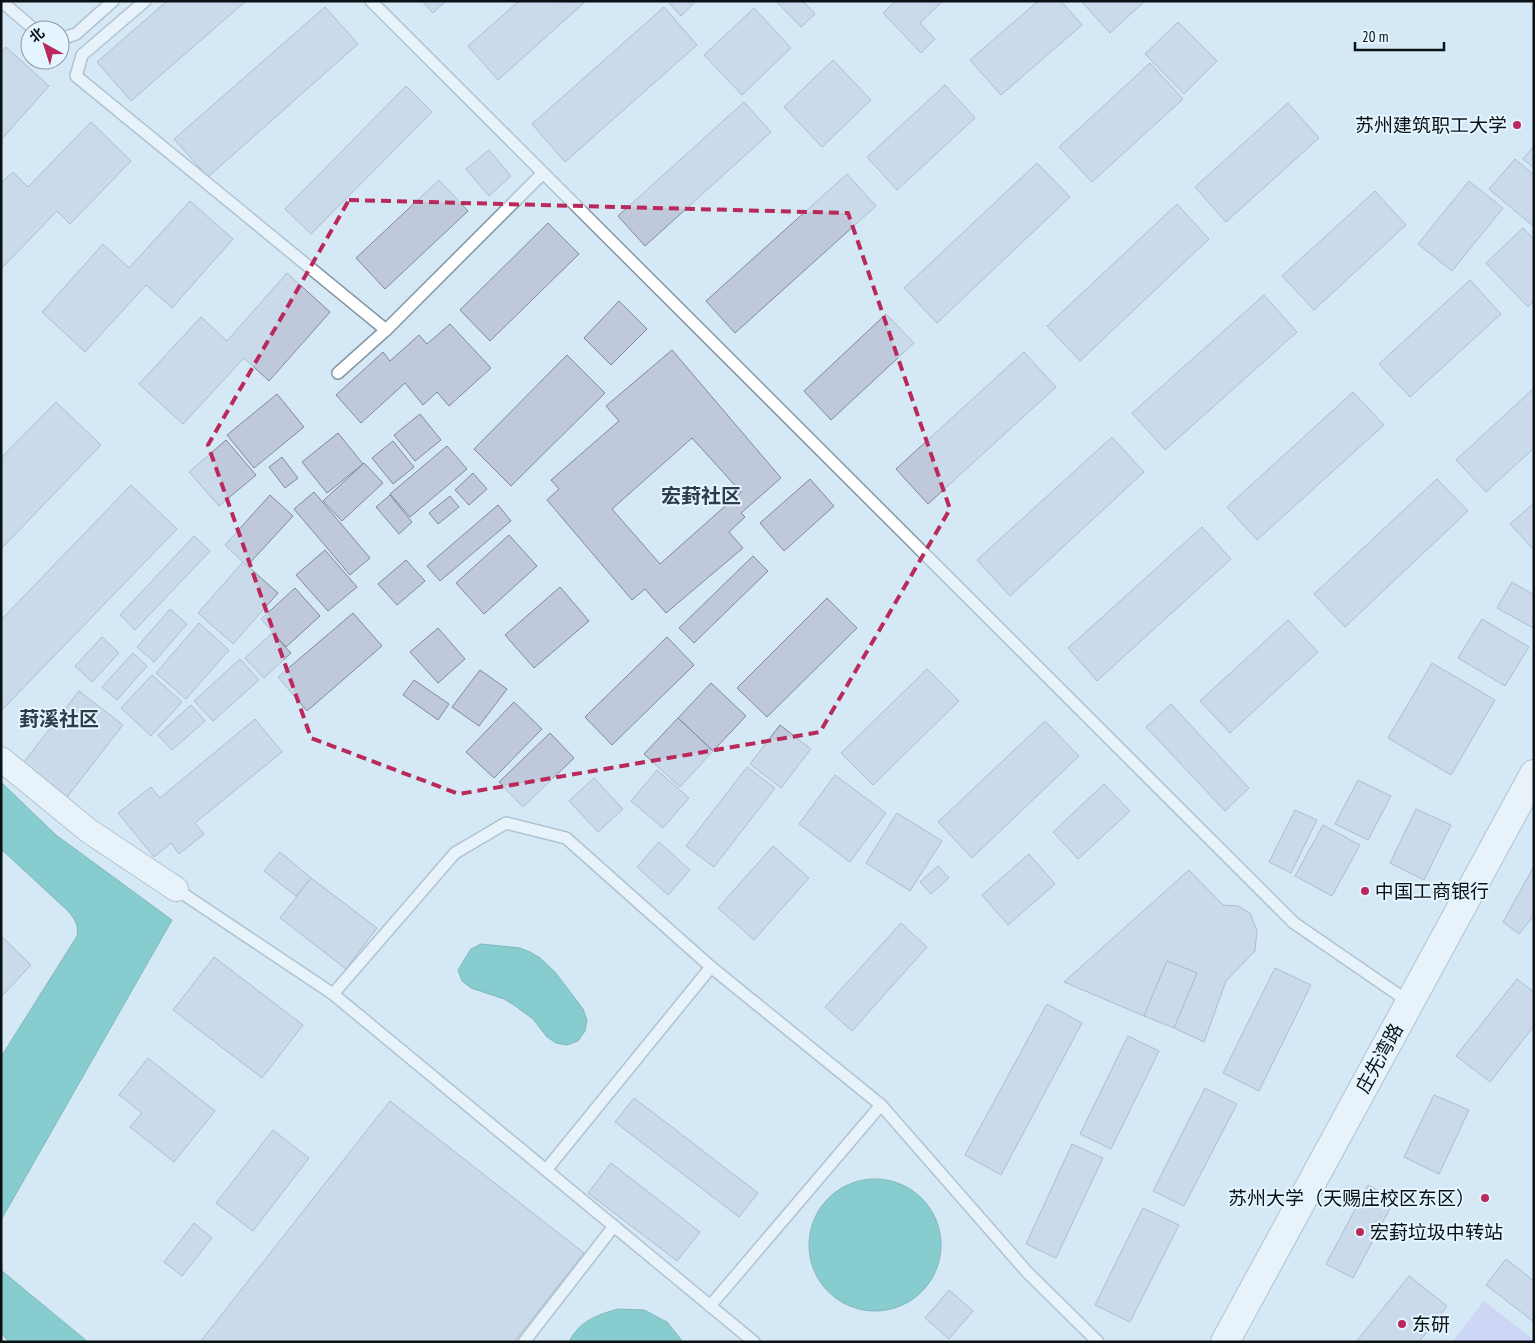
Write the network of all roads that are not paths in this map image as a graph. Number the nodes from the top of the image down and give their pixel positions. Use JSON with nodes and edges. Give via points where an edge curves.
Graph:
{"nodes":[{"id":1,"x":1,"y":1,"type":"edge"},
{"id":2,"x":113,"y":1,"type":"edge"},
{"id":3,"x":145,"y":1,"type":"edge"},
{"id":4,"x":371,"y":1,"type":"edge"},
{"id":5,"x":23,"y":20,"type":"edge"},
{"id":6,"x":70,"y":36,"type":"edge"},
{"id":7,"x":543,"y":173,"type":"junction"},
{"id":8,"x":386,"y":330,"type":"junction"},
{"id":9,"x":338,"y":373,"type":"dead end"},
{"id":10,"x":1,"y":759,"type":"edge"},
{"id":11,"x":1534,"y":774,"type":"edge"},
{"id":12,"x":176,"y":889,"type":"joint"},
{"id":13,"x":710,"y":967,"type":"junction"},
{"id":14,"x":333,"y":994,"type":"junction"},
{"id":15,"x":1409,"y":1002,"type":"junction"},
{"id":16,"x":881,"y":1105,"type":"junction"},
{"id":17,"x":546,"y":1170,"type":"junction"},
{"id":18,"x":614,"y":1226,"type":"junction"},
{"id":19,"x":710,"y":1306,"type":"junction"},
{"id":20,"x":524,"y":1342,"type":"edge"},
{"id":21,"x":754,"y":1342,"type":"edge"},
{"id":22,"x":1098,"y":1342,"type":"edge"},
{"id":23,"x":1225,"y":1342,"type":"edge"}],
"edges":[{"from":1,"to":5,"type":"lane"},
{"from":2,"to":6,"type":"lane"},
{"from":3,"to":8,"type":"lane","via":[[82,55],[76,76]]},
{"from":4,"to":7,"type":"lane"},
{"from":7,"to":8,"type":"lane"},
{"from":7,"to":15,"type":"lane","via":[[1294,923]]},
{"from":8,"to":9,"type":"lane"},
{"from":10,"to":12,"type":"street","via":[[89,831]]},
{"from":11,"to":15,"type":"street","name":"庄先湾路"},
{"from":12,"to":14,"type":"lane"},
{"from":13,"to":14,"type":"lane","via":[[566,838],[506,823],[456,853]]},
{"from":13,"to":16,"type":"lane"},
{"from":13,"to":17,"type":"lane"},
{"from":14,"to":17,"type":"lane"},
{"from":15,"to":23,"type":"street","name":"庄先湾路"},
{"from":16,"to":19,"type":"lane"},
{"from":16,"to":22,"type":"lane","via":[[1027,1272]]},
{"from":17,"to":18,"type":"lane"},
{"from":18,"to":19,"type":"lane"},
{"from":18,"to":20,"type":"lane"},
{"from":19,"to":21,"type":"lane"}]}
